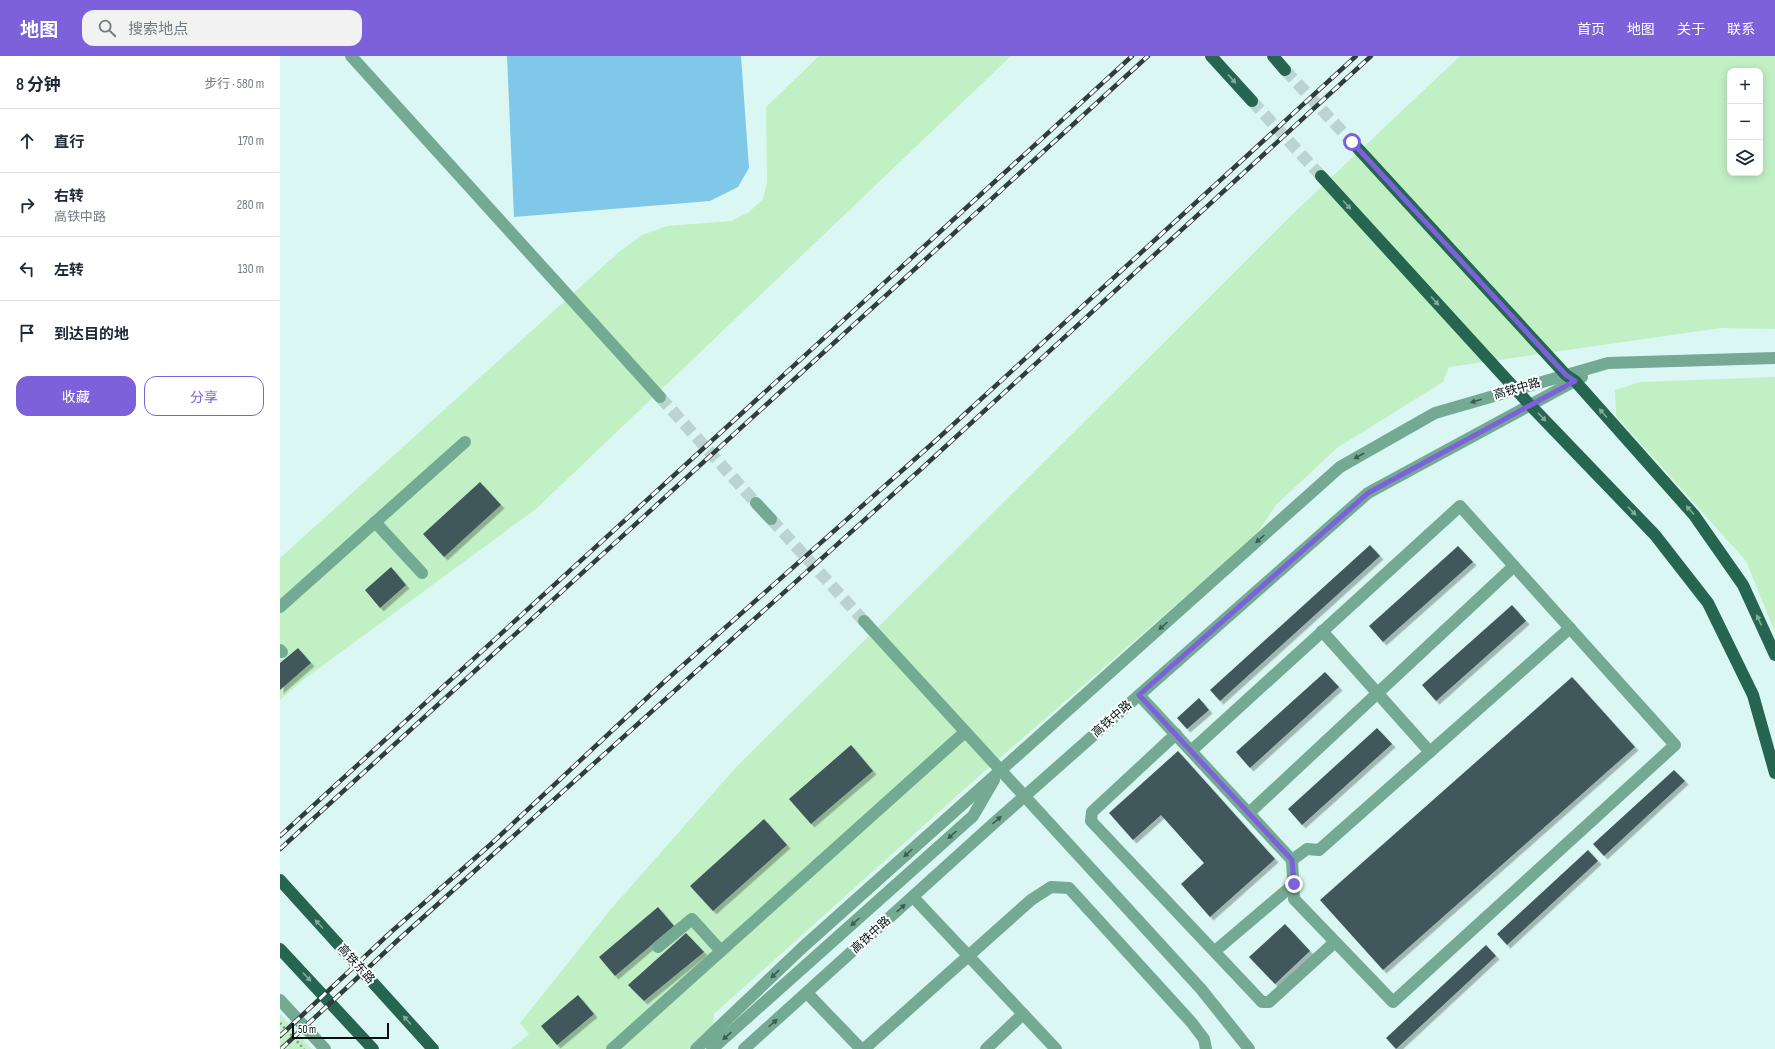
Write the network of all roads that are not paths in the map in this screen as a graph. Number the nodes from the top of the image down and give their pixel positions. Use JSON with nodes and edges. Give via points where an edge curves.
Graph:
{"nodes":[{"id":1,"x":351,"y":56,"type":"edge"},
{"id":2,"x":1211,"y":56,"type":"edge"},
{"id":3,"x":1273,"y":56,"type":"edge"},
{"id":4,"x":1285,"y":70,"type":"tunnel mouth"},
{"id":5,"x":1252,"y":101,"type":"tunnel mouth"},
{"id":6,"x":1352,"y":142,"type":"tunnel mouth"},
{"id":7,"x":1321,"y":176,"type":"tunnel mouth"},
{"id":8,"x":1775,"y":358,"type":"edge"},
{"id":9,"x":1570,"y":378,"type":"junction"},
{"id":10,"x":1516,"y":389,"type":"junction"},
{"id":11,"x":660,"y":397,"type":"tunnel mouth"},
{"id":12,"x":1530,"y":405,"type":"junction"},
{"id":13,"x":465,"y":442,"type":"dead end"},
{"id":14,"x":756,"y":503,"type":"tunnel mouth"},
{"id":15,"x":771,"y":518,"type":"tunnel mouth"},
{"id":16,"x":375,"y":522,"type":"junction"},
{"id":17,"x":1514,"y":566,"type":"junction"},
{"id":18,"x":422,"y":573,"type":"dead end"},
{"id":19,"x":280,"y":607,"type":"edge"},
{"id":20,"x":864,"y":621,"type":"tunnel mouth"},
{"id":21,"x":1570,"y":628,"type":"junction"},
{"id":22,"x":1322,"y":631,"type":"junction"},
{"id":23,"x":1775,"y":655,"type":"edge"},
{"id":24,"x":1378,"y":693,"type":"junction"},
{"id":25,"x":1139,"y":695,"type":"junction"},
{"id":26,"x":965,"y":732,"type":"junction"},
{"id":27,"x":1176,"y":734,"type":"junction"},
{"id":28,"x":1191,"y":751,"type":"junction"},
{"id":29,"x":1430,"y":752,"type":"junction"},
{"id":30,"x":1000,"y":771,"type":"junction"},
{"id":31,"x":1775,"y":773,"type":"edge"},
{"id":32,"x":1025,"y":795,"type":"junction"},
{"id":33,"x":1249,"y":813,"type":"junction"},
{"id":34,"x":1292,"y":860,"type":"junction"},
{"id":35,"x":280,"y":880,"type":"edge"},
{"id":36,"x":1294,"y":884,"type":"junction"},
{"id":37,"x":913,"y":897,"type":"junction"},
{"id":38,"x":1335,"y":942,"type":"junction"},
{"id":39,"x":658,"y":947,"type":"dead end"},
{"id":40,"x":280,"y":949,"type":"edge"},
{"id":41,"x":1215,"y":951,"type":"junction"},
{"id":42,"x":721,"y":952,"type":"junction"},
{"id":43,"x":968,"y":956,"type":"junction"},
{"id":44,"x":807,"y":993,"type":"junction"},
{"id":45,"x":280,"y":1000,"type":"edge"},
{"id":46,"x":1023,"y":1014,"type":"junction"},
{"id":47,"x":325,"y":1049,"type":"edge"},
{"id":48,"x":373,"y":1049,"type":"edge"},
{"id":49,"x":433,"y":1049,"type":"edge"},
{"id":50,"x":612,"y":1049,"type":"edge"},
{"id":51,"x":696,"y":1049,"type":"edge"},
{"id":52,"x":712,"y":1049,"type":"edge"},
{"id":53,"x":744,"y":1049,"type":"edge"},
{"id":54,"x":863,"y":1049,"type":"edge"},
{"id":55,"x":986,"y":1049,"type":"edge"},
{"id":56,"x":1056,"y":1049,"type":"edge"},
{"id":57,"x":1206,"y":1049,"type":"edge"},
{"id":58,"x":1249,"y":1049,"type":"edge"}],
"edges":[{"from":1,"to":11,"type":"street"},
{"from":2,"to":5,"type":"main road","one_way":true},
{"from":3,"to":4,"type":"main road"},
{"from":6,"to":9,"type":"main road"},
{"from":7,"to":10,"type":"main road","one_way":true},
{"from":8,"to":9,"type":"street","name":"高铁中路","via":[[1608,363]]},
{"from":9,"to":10,"type":"street","name":"高铁中路"},
{"from":9,"to":12,"type":"street","name":"高铁中路"},
{"from":23,"to":9,"type":"main road","one_way":true,"via":[[1743,586],[1694,515]]},
{"from":10,"to":12,"type":"main road"},
{"from":10,"to":30,"type":"street","name":"高铁中路","one_way":true,"via":[[1435,413],[1340,467]]},
{"from":12,"to":25,"type":"street","name":"高铁中路","via":[[1368,493]]},
{"from":12,"to":31,"type":"main road","one_way":true,"via":[[1655,535],[1708,603],[1752,695]]},
{"from":13,"to":16,"type":"street"},
{"from":14,"to":15,"type":"street"},
{"from":16,"to":18,"type":"street"},
{"from":16,"to":19,"type":"street"},
{"from":17,"to":21,"type":"street"},
{"from":17,"to":22,"type":"street","via":[[1460,506]]},
{"from":17,"to":24,"type":"street"},
{"from":20,"to":26,"type":"street"},
{"from":21,"to":29,"type":"street"},
{"from":21,"to":38,"type":"street","via":[[1675,745],[1393,1002]]},
{"from":22,"to":24,"type":"street"},
{"from":22,"to":28,"type":"street"},
{"from":24,"to":29,"type":"street"},
{"from":24,"to":33,"type":"street"},
{"from":25,"to":27,"type":"street"},
{"from":25,"to":32,"type":"street","name":"高铁中路"},
{"from":26,"to":30,"type":"street"},
{"from":26,"to":42,"type":"street"},
{"from":27,"to":28,"type":"street"},
{"from":27,"to":41,"type":"street","via":[[1092,812],[1091,821]]},
{"from":28,"to":33,"type":"street"},
{"from":29,"to":34,"type":"street","via":[[1319,850],[1306,849]]},
{"from":30,"to":32,"type":"street"},
{"from":30,"to":51,"type":"street","name":"高铁中路","one_way":true,"via":[[803,947]]},
{"from":30,"to":52,"type":"street","name":"高铁中路","one_way":true,"via":[[973,816]]},
{"from":37,"to":32,"type":"street","name":"高铁中路","one_way":true},
{"from":32,"to":58,"type":"street","via":[[1201,989]]},
{"from":33,"to":34,"type":"street"},
{"from":34,"to":36,"type":"street"},
{"from":49,"to":35,"type":"main road","name":"高铁东路","one_way":true},
{"from":36,"to":38,"type":"street","via":[[1294,899]]},
{"from":36,"to":41,"type":"street"},
{"from":37,"to":43,"type":"street"},
{"from":44,"to":37,"type":"street","name":"高铁中路","one_way":true},
{"from":38,"to":41,"type":"street","via":[[1269,1002],[1262,1002]]},
{"from":39,"to":42,"type":"street","via":[[692,919]]},
{"from":40,"to":48,"type":"main road","one_way":true},
{"from":42,"to":50,"type":"street"},
{"from":43,"to":46,"type":"street"},
{"from":43,"to":54,"type":"street"},
{"from":43,"to":57,"type":"street","via":[[1031,900],[1050,887],[1069,888],[1192,1023],[1204,1039]]},
{"from":53,"to":44,"type":"street","name":"高铁中路","one_way":true},
{"from":44,"to":54,"type":"street"},
{"from":45,"to":47,"type":"street"},
{"from":46,"to":55,"type":"street"},
{"from":46,"to":56,"type":"street"}]}
